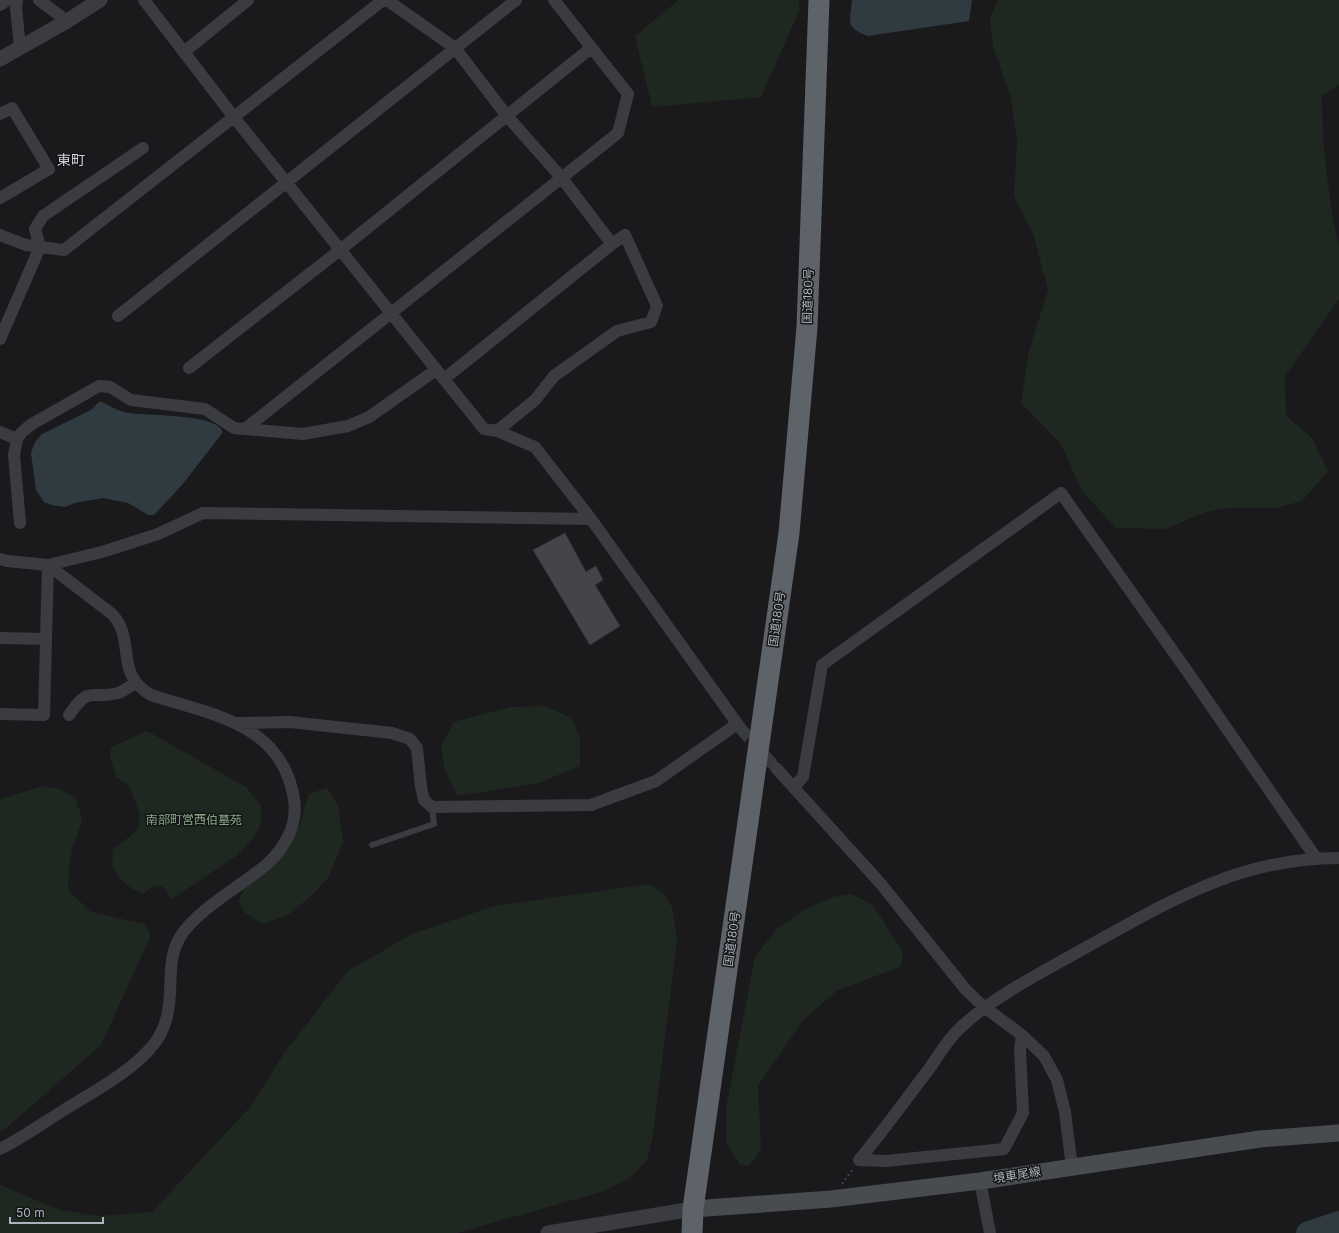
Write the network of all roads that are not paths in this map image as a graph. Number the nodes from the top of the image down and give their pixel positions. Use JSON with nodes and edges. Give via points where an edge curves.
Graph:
{"nodes":[{"id":1,"x":7,"y":0,"type":"edge"},
{"id":2,"x":17,"y":0,"type":"edge"},
{"id":3,"x":39,"y":0,"type":"edge"},
{"id":4,"x":100,"y":0,"type":"edge"},
{"id":5,"x":144,"y":0,"type":"edge"},
{"id":6,"x":248,"y":0,"type":"edge"},
{"id":7,"x":383,"y":0,"type":"edge"},
{"id":8,"x":387,"y":0,"type":"edge"},
{"id":9,"x":516,"y":0,"type":"edge"},
{"id":10,"x":554,"y":0,"type":"edge"},
{"id":11,"x":819,"y":0,"type":"edge"},
{"id":12,"x":0,"y":5,"type":"edge"},
{"id":13,"x":67,"y":21,"type":"junction"},
{"id":14,"x":20,"y":48,"type":"junction"},
{"id":15,"x":455,"y":48,"type":"junction"},
{"id":16,"x":591,"y":48,"type":"junction"},
{"id":17,"x":184,"y":52,"type":"junction"},
{"id":18,"x":0,"y":59,"type":"edge"},
{"id":19,"x":0,"y":114,"type":"edge"},
{"id":20,"x":233,"y":116,"type":"junction"},
{"id":21,"x":507,"y":116,"type":"junction"},
{"id":22,"x":143,"y":148,"type":"dead end"},
{"id":23,"x":561,"y":177,"type":"junction"},
{"id":24,"x":287,"y":183,"type":"junction"},
{"id":25,"x":0,"y":198,"type":"edge"},
{"id":26,"x":0,"y":235,"type":"edge"},
{"id":27,"x":612,"y":244,"type":"junction"},
{"id":28,"x":40,"y":246,"type":"junction"},
{"id":29,"x":340,"y":250,"type":"junction"},
{"id":30,"x":391,"y":313,"type":"junction"},
{"id":31,"x":118,"y":316,"type":"dead end"},
{"id":32,"x":0,"y":339,"type":"edge"},
{"id":33,"x":189,"y":368,"type":"dead end"},
{"id":34,"x":440,"y":374,"type":"junction"},
{"id":35,"x":245,"y":429,"type":"junction"},
{"id":36,"x":497,"y":431,"type":"junction"},
{"id":37,"x":0,"y":432,"type":"edge"},
{"id":38,"x":17,"y":439,"type":"junction"},
{"id":39,"x":591,"y":519,"type":"junction"},
{"id":40,"x":20,"y":523,"type":"dead end"},
{"id":41,"x":0,"y":559,"type":"edge"},
{"id":42,"x":48,"y":566,"type":"junction"},
{"id":43,"x":0,"y":638,"type":"edge"},
{"id":44,"x":46,"y":639,"type":"junction"},
{"id":45,"x":135,"y":683,"type":"junction"},
{"id":46,"x":0,"y":714,"type":"edge"},
{"id":47,"x":70,"y":715,"type":"dead end"},
{"id":48,"x":238,"y":723,"type":"junction"},
{"id":49,"x":776,"y":768,"type":"tunnel mouth"},
{"id":50,"x":794,"y":788,"type":"junction"},
{"id":51,"x":432,"y":807,"type":"junction"},
{"id":52,"x":372,"y":845,"type":"dead end"},
{"id":53,"x":1316,"y":858,"type":"junction"},
{"id":54,"x":1339,"y":858,"type":"edge"},
{"id":55,"x":984,"y":1007,"type":"junction"},
{"id":56,"x":1022,"y":1035,"type":"junction"},
{"id":57,"x":1339,"y":1133,"type":"edge"},
{"id":58,"x":0,"y":1149,"type":"edge"},
{"id":59,"x":1072,"y":1167,"type":"junction"},
{"id":60,"x":980,"y":1180,"type":"junction"},
{"id":61,"x":693,"y":1209,"type":"junction"},
{"id":62,"x":548,"y":1233,"type":"edge"},
{"id":63,"x":692,"y":1233,"type":"edge"},
{"id":64,"x":990,"y":1233,"type":"edge"}],
"edges":[{"from":1,"to":12,"type":"street"},
{"from":2,"to":14,"type":"street"},
{"from":3,"to":13,"type":"street"},
{"from":4,"to":13,"type":"street"},
{"from":5,"to":17,"type":"street"},
{"from":6,"to":17,"type":"street"},
{"from":7,"to":20,"type":"street"},
{"from":8,"to":15,"type":"street"},
{"from":9,"to":15,"type":"street"},
{"from":10,"to":16,"type":"street"},
{"from":11,"to":61,"type":"highway","name":"国道180号","via":[[807,327],[789,533]]},
{"from":13,"to":14,"type":"street"},
{"from":14,"to":18,"type":"street"},
{"from":15,"to":21,"type":"street"},
{"from":15,"to":24,"type":"street"},
{"from":16,"to":21,"type":"street"},
{"from":16,"to":23,"type":"street","via":[[628,94],[618,132]]},
{"from":17,"to":20,"type":"street"},
{"from":19,"to":25,"type":"street","via":[[12,108],[49,169]]},
{"from":20,"to":24,"type":"street"},
{"from":20,"to":28,"type":"street","via":[[64,250]]},
{"from":21,"to":23,"type":"street"},
{"from":21,"to":29,"type":"street"},
{"from":22,"to":28,"type":"street","via":[[43,216],[35,230]]},
{"from":23,"to":27,"type":"street"},
{"from":23,"to":30,"type":"street"},
{"from":24,"to":29,"type":"street"},
{"from":24,"to":31,"type":"street"},
{"from":26,"to":28,"type":"street","via":[[26,245]]},
{"from":27,"to":34,"type":"street"},
{"from":27,"to":36,"type":"street","via":[[625,235],[657,306],[651,322],[617,331],[554,376],[535,400]]},
{"from":28,"to":32,"type":"street"},
{"from":29,"to":30,"type":"street"},
{"from":29,"to":33,"type":"street"},
{"from":30,"to":34,"type":"street"},
{"from":30,"to":35,"type":"street"},
{"from":34,"to":35,"type":"street","via":[[357,423],[303,434]]},
{"from":34,"to":36,"type":"street","via":[[484,429]]},
{"from":35,"to":38,"type":"street","via":[[234,428],[205,409],[131,400],[105,385],[93,388],[54,410],[32,424]]},
{"from":36,"to":39,"type":"street","via":[[535,447]]},
{"from":37,"to":38,"type":"street"},
{"from":38,"to":40,"type":"street","via":[[14,455]]},
{"from":39,"to":42,"type":"street","via":[[203,513],[151,536]]},
{"from":39,"to":51,"type":"street","via":[[739,727],[656,781],[590,804]]},
{"from":41,"to":42,"type":"street"},
{"from":42,"to":44,"type":"street"},
{"from":42,"to":45,"type":"street","via":[[118,621],[122,630],[129,673]]},
{"from":43,"to":44,"type":"street"},
{"from":44,"to":46,"type":"street","via":[[44,715]]},
{"from":45,"to":47,"type":"street","via":[[117,693],[88,695],[79,702]]},
{"from":45,"to":48,"type":"street","via":[[151,695]]},
{"from":48,"to":51,"type":"street","via":[[290,722],[392,733],[410,739],[417,748],[424,800]]},
{"from":48,"to":58,"type":"street","via":[[264,740],[285,766],[295,808],[286,843],[267,864],[201,915],[183,933],[173,950],[168,1015],[155,1044],[104,1085]]},
{"from":49,"to":50,"type":"street"},
{"from":50,"to":53,"type":"street","via":[[803,778],[822,665],[1061,493],[1188,671]]},
{"from":50,"to":55,"type":"street","via":[[881,884],[966,990]]},
{"from":51,"to":52,"type":"lane","via":[[434,824]]},
{"from":53,"to":54,"type":"street"},
{"from":53,"to":55,"type":"street","via":[[1274,863],[1234,874],[1198,888],[1064,960]]},
{"from":55,"to":56,"type":"street"},
{"from":55,"to":56,"type":"street","via":[[959,1029],[859,1160],[886,1161],[1004,1149],[1023,1113],[1020,1050]]},
{"from":56,"to":59,"type":"street","via":[[1044,1056],[1057,1080],[1065,1112]]},
{"from":57,"to":59,"type":"main road","name":"境車尾線","via":[[1260,1139]]},
{"from":59,"to":60,"type":"main road","name":"境車尾線"},
{"from":60,"to":61,"type":"main road","name":"境車尾線","via":[[831,1199]]},
{"from":60,"to":64,"type":"street"},
{"from":61,"to":62,"type":"street"},
{"from":61,"to":63,"type":"highway","name":"国道180号"}]}
